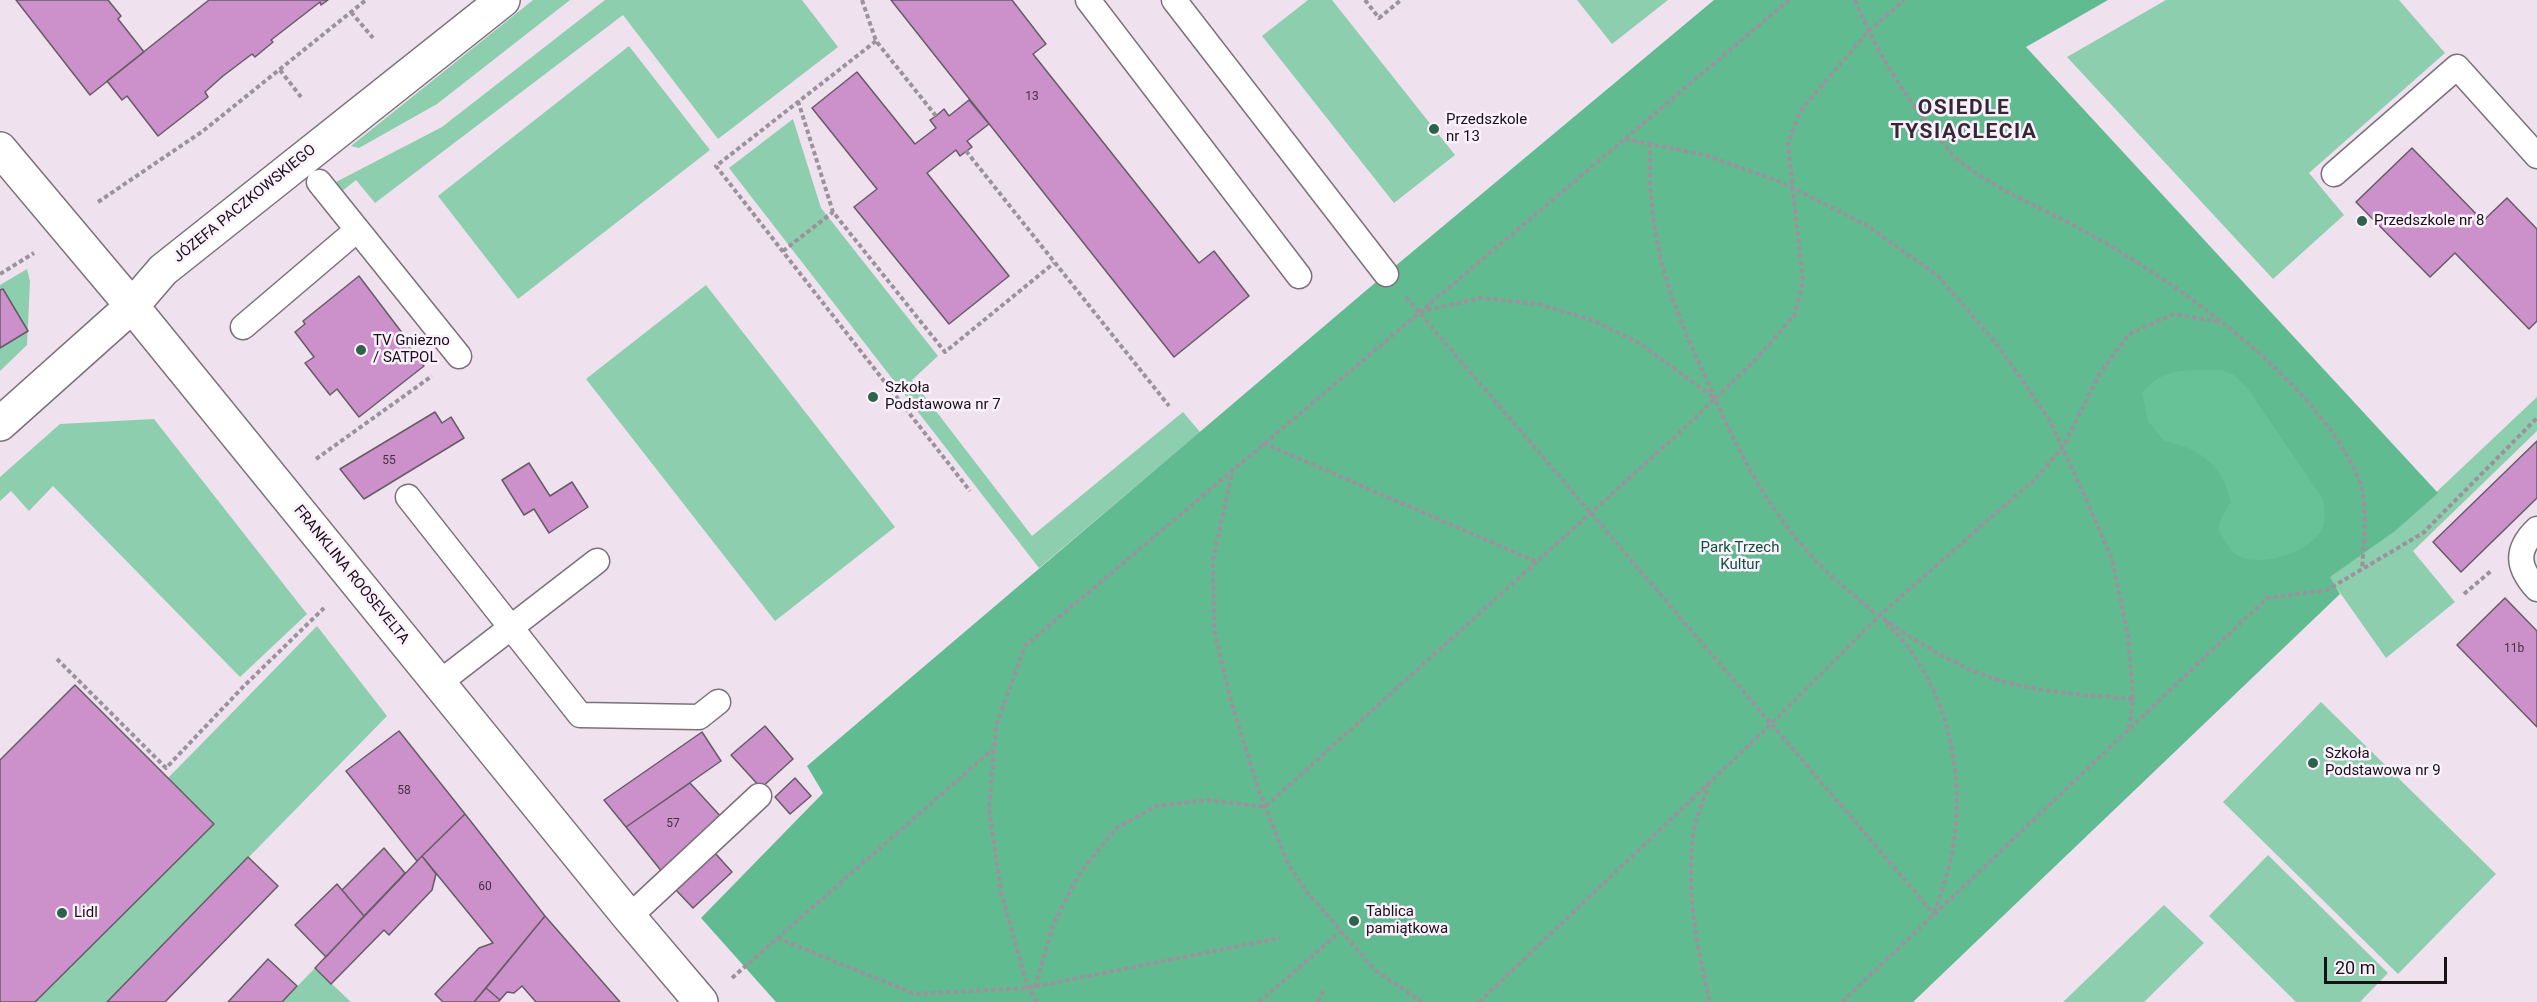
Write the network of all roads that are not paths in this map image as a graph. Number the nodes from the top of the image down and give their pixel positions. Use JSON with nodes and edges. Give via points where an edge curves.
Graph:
{"nodes":[{"id":1,"x":503,"y":0,"type":"edge"},
{"id":2,"x":1088,"y":0,"type":"edge"},
{"id":3,"x":1174,"y":0,"type":"edge"},
{"id":4,"x":0,"y":149,"type":"edge"},
{"id":5,"x":2537,"y":156,"type":"edge"},
{"id":6,"x":2334,"y":174,"type":"dead end"},
{"id":7,"x":319,"y":182,"type":"dead end"},
{"id":8,"x":357,"y":230,"type":"junction"},
{"id":9,"x":1386,"y":274,"type":"road end"},
{"id":10,"x":1299,"y":276,"type":"dead end"},
{"id":11,"x":132,"y":306,"type":"junction"},
{"id":12,"x":243,"y":327,"type":"dead end"},
{"id":13,"x":459,"y":356,"type":"road end"},
{"id":14,"x":0,"y":424,"type":"edge"},
{"id":15,"x":408,"y":497,"type":"dead end"},
{"id":16,"x":2537,"y":529,"type":"edge"},
{"id":17,"x":597,"y":561,"type":"dead end"},
{"id":18,"x":2537,"y":589,"type":"edge"},
{"id":19,"x":511,"y":627,"type":"junction"},
{"id":20,"x":439,"y":683,"type":"junction"},
{"id":21,"x":718,"y":702,"type":"dead end"},
{"id":22,"x":759,"y":796,"type":"dead end"},
{"id":23,"x":629,"y":918,"type":"junction"},
{"id":24,"x":701,"y":1002,"type":"edge"}],
"edges":[{"from":1,"to":11,"type":"street","name":"JÓZEFA PACZKOWSKIEGO","via":[[163,270]]},
{"from":2,"to":10,"type":"lane"},
{"from":3,"to":9,"type":"lane"},
{"from":4,"to":11,"type":"street","name":"FRANKLINA ROOSEVELTA"},
{"from":5,"to":6,"type":"lane","via":[[2457,67]]},
{"from":7,"to":8,"type":"lane"},
{"from":8,"to":12,"type":"lane"},
{"from":8,"to":13,"type":"lane"},
{"from":11,"to":14,"type":"street","name":"JÓZEFA PACZKOWSKIEGO"},
{"from":11,"to":20,"type":"street","name":"FRANKLINA ROOSEVELTA"},
{"from":15,"to":19,"type":"lane"},
{"from":16,"to":18,"type":"lane","via":[[2525,541],[2520,559],[2527,578]]},
{"from":17,"to":19,"type":"lane"},
{"from":19,"to":20,"type":"lane"},
{"from":19,"to":21,"type":"lane","via":[[580,716],[699,717]]},
{"from":20,"to":23,"type":"street","name":"FRANKLINA ROOSEVELTA"},
{"from":22,"to":23,"type":"lane"},
{"from":23,"to":24,"type":"street","name":"FRANKLINA ROOSEVELTA"}]}
